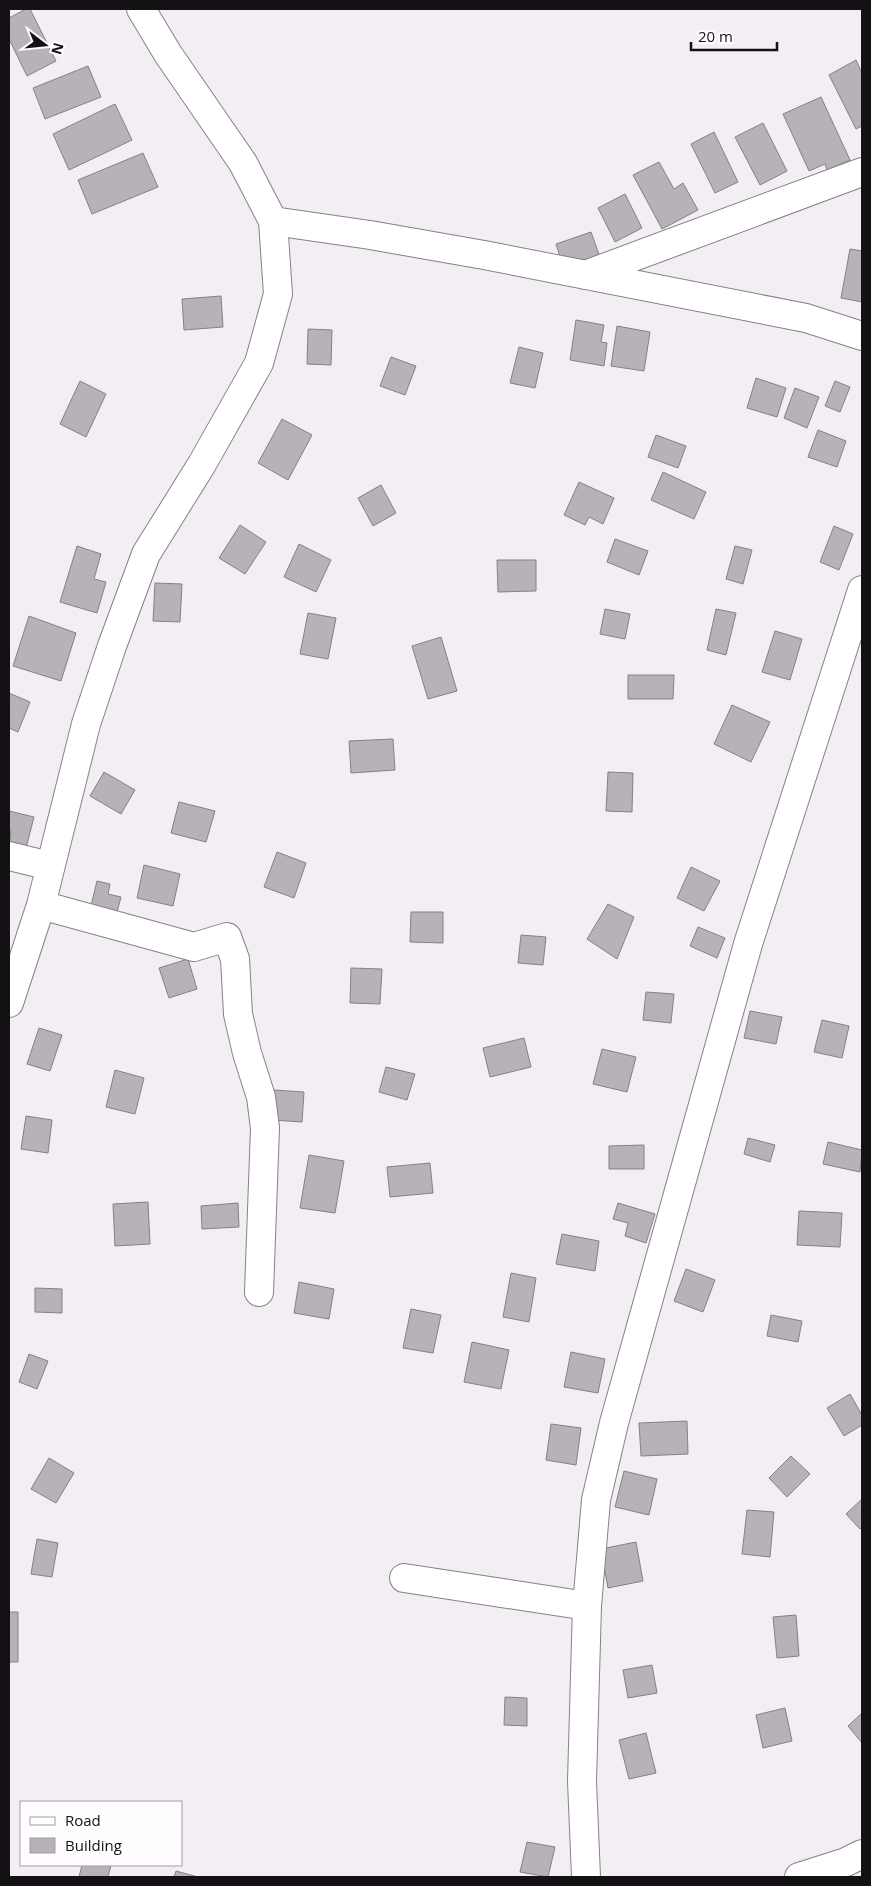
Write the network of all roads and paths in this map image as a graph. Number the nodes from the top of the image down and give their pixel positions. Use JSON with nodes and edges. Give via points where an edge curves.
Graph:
{"nodes":[{"id":1,"x":141,"y":9,"type":"edge"},
{"id":2,"x":862,"y":172,"type":"edge"},
{"id":3,"x":273,"y":222,"type":"junction"},
{"id":4,"x":585,"y":275,"type":"junction"},
{"id":5,"x":862,"y":336,"type":"edge"},
{"id":6,"x":862,"y":590,"type":"edge"},
{"id":7,"x":9,"y":856,"type":"edge"},
{"id":8,"x":50,"y":866,"type":"junction"},
{"id":9,"x":41,"y":905,"type":"junction"},
{"id":10,"x":9,"y":1003,"type":"edge"},
{"id":11,"x":258,"y":1292,"type":"dead end"},
{"id":12,"x":404,"y":1578,"type":"dead end"},
{"id":13,"x":587,"y":1606,"type":"junction"},
{"id":14,"x":857,"y":1862,"type":"edge"},
{"id":15,"x":586,"y":1877,"type":"edge"},
{"id":16,"x":799,"y":1877,"type":"edge"}],
"edges":[{"from":1,"to":3,"type":"street","via":[[243,163]]},
{"from":2,"to":4,"type":"street"},
{"from":3,"to":4,"type":"street","via":[[370,235]]},
{"from":3,"to":8,"type":"street","via":[[278,294],[259,363],[146,554],[86,724]]},
{"from":4,"to":5,"type":"street","via":[[806,318]]},
{"from":6,"to":13,"type":"street","via":[[748,944],[614,1424],[596,1500]]},
{"from":7,"to":8,"type":"street"},
{"from":8,"to":9,"type":"street"},
{"from":9,"to":10,"type":"street"},
{"from":9,"to":11,"type":"street","via":[[194,947],[227,937],[236,959],[238,1014],[261,1097],[265,1128]]},
{"from":12,"to":13,"type":"street"},
{"from":13,"to":15,"type":"street","via":[[582,1781]]},
{"from":14,"to":16,"type":"street"}]}
